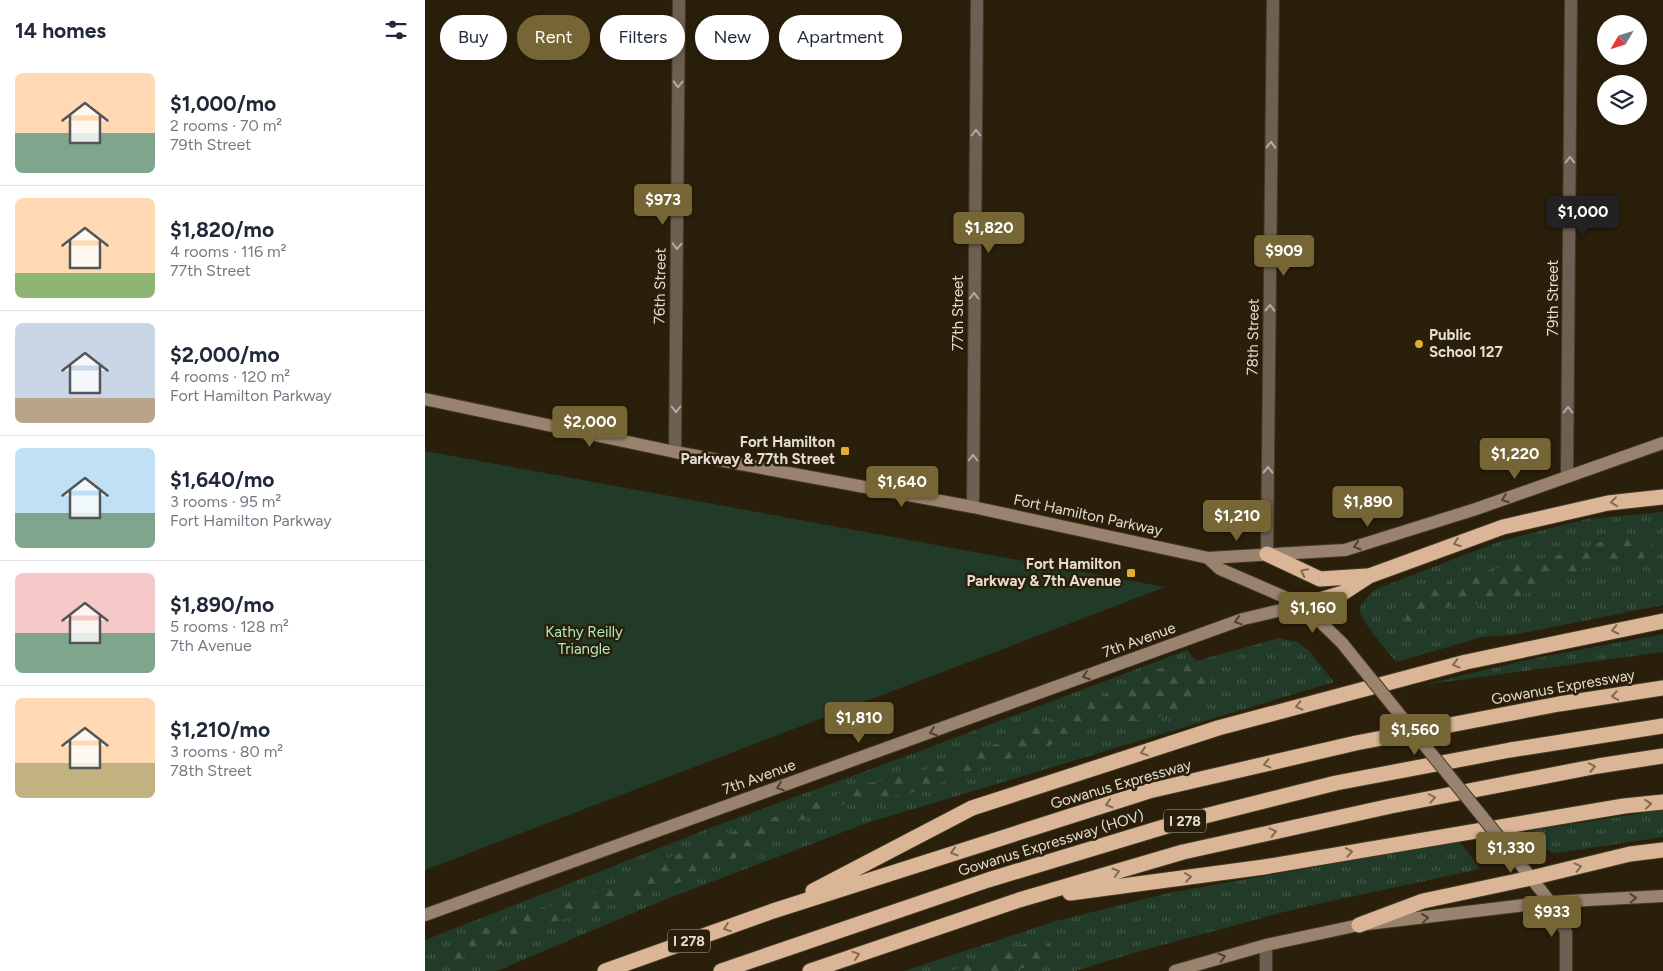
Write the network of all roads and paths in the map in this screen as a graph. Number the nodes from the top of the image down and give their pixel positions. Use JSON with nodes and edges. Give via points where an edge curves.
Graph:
{"nodes":[{"id":1,"x":679,"y":0,"type":"edge"},
{"id":2,"x":977,"y":0,"type":"edge"},
{"id":3,"x":1273,"y":0,"type":"edge"},
{"id":4,"x":1571,"y":0,"type":"edge"},
{"id":5,"x":425,"y":399,"type":"edge"},
{"id":6,"x":1663,"y":443,"type":"edge"},
{"id":7,"x":675,"y":452,"type":"junction"},
{"id":8,"x":1567,"y":476,"type":"junction"},
{"id":9,"x":1663,"y":497,"type":"edge"},
{"id":10,"x":973,"y":507,"type":"junction"},
{"id":11,"x":1267,"y":554,"type":"junction"},
{"id":12,"x":1208,"y":558,"type":"junction"},
{"id":13,"x":1369,"y":576,"type":"junction"},
{"id":14,"x":1303,"y":605,"type":"junction"},
{"id":15,"x":1663,"y":621,"type":"edge"},
{"id":16,"x":1663,"y":688,"type":"edge"},
{"id":17,"x":1663,"y":726,"type":"edge"},
{"id":18,"x":1663,"y":756,"type":"edge"},
{"id":19,"x":1663,"y":802,"type":"edge"},
{"id":20,"x":1663,"y":850,"type":"edge"},
{"id":21,"x":1531,"y":878,"type":"junction"},
{"id":22,"x":1663,"y":896,"type":"edge"},
{"id":23,"x":1019,"y":900,"type":"junction"},
{"id":24,"x":1550,"y":902,"type":"junction"},
{"id":25,"x":773,"y":911,"type":"junction"},
{"id":26,"x":425,"y":915,"type":"edge"},
{"id":27,"x":1359,"y":926,"type":"junction"},
{"id":28,"x":1266,"y":944,"type":"junction"},
{"id":29,"x":605,"y":971,"type":"edge"},
{"id":30,"x":721,"y":971,"type":"edge"},
{"id":31,"x":810,"y":971,"type":"edge"},
{"id":32,"x":1175,"y":971,"type":"edge"},
{"id":33,"x":1266,"y":971,"type":"edge"},
{"id":34,"x":1566,"y":971,"type":"edge"}],
"edges":[{"from":1,"to":7,"type":"street","name":"76th Street","one_way":true},
{"from":10,"to":2,"type":"street","name":"77th Street","one_way":true},
{"from":11,"to":3,"type":"street","name":"78th Street","one_way":true},
{"from":8,"to":4,"type":"street","name":"79th Street","one_way":true},
{"from":5,"to":7,"type":"main road","name":"Fort Hamilton Parkway"},
{"from":6,"to":8,"type":"main road"},
{"from":7,"to":10,"type":"main road","name":"Fort Hamilton Parkway"},
{"from":8,"to":11,"type":"main road","one_way":true,"via":[[1345,550]]},
{"from":9,"to":13,"type":"highway","one_way":true,"via":[[1608,503],[1521,522]]},
{"from":10,"to":12,"type":"main road","name":"Fort Hamilton Parkway"},
{"from":11,"to":12,"type":"main road"},
{"from":13,"to":11,"type":"highway","one_way":true,"via":[[1320,579]]},
{"from":12,"to":14,"type":"main road","name":"Fort Hamilton Parkway","via":[[1220,569]]},
{"from":13,"to":14,"type":"highway","via":[[1343,593]]},
{"from":14,"to":21,"type":"main road","name":"Fort Hamilton Parkway","bridge":true,"via":[[1342,643]]},
{"from":14,"to":26,"type":"main road","name":"7th Avenue","one_way":true,"via":[[1243,619]]},
{"from":15,"to":25,"type":"highway","one_way":true,"via":[[1466,662],[1199,734],[972,808]]},
{"from":16,"to":25,"type":"highway","name":"Gowanus Expressway","number":"I 278","one_way":true,"via":[[1559,704],[1356,743],[1149,792]]},
{"from":17,"to":30,"type":"highway","name":"Gowanus Expressway (HOV)","number":"I 278","via":[[1510,750],[1336,783],[1177,823],[988,880]]},
{"from":23,"to":18,"type":"highway","number":"I 278","one_way":true,"via":[[1183,852],[1381,808]]},
{"from":23,"to":19,"type":"highway","one_way":true,"via":[[1264,866]]},
{"from":21,"to":20,"type":"highway","one_way":true,"via":[[1630,854]]},
{"from":21,"to":24,"type":"main road","name":"Fort Hamilton Parkway"},
{"from":21,"to":27,"type":"highway","via":[[1423,901]]},
{"from":24,"to":22,"type":"main road","one_way":true},
{"from":31,"to":23,"type":"highway","number":"I 278","one_way":true},
{"from":27,"to":24,"type":"main road","one_way":true},
{"from":24,"to":34,"type":"street","via":[[1566,932]]},
{"from":25,"to":29,"type":"highway","name":"Gowanus Expressway","number":"I 278","one_way":true},
{"from":27,"to":28,"type":"main road"},
{"from":32,"to":28,"type":"main road","one_way":true},
{"from":28,"to":33,"type":"street"}]}
